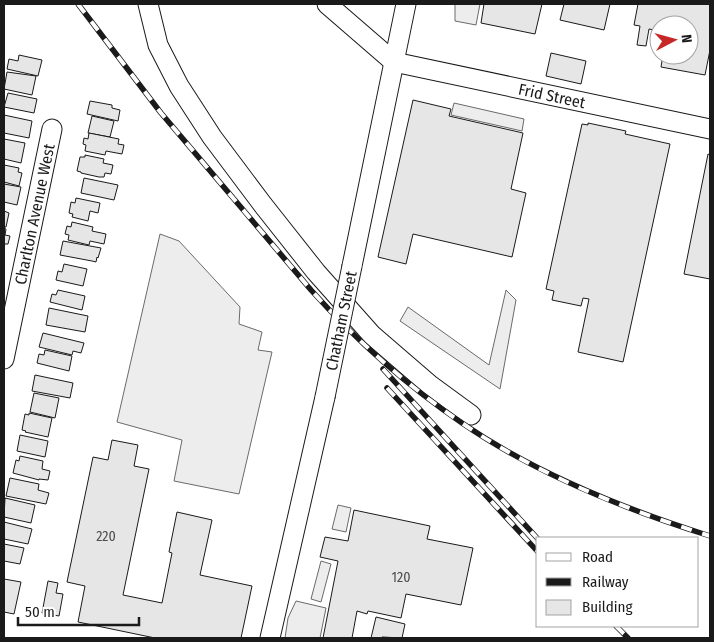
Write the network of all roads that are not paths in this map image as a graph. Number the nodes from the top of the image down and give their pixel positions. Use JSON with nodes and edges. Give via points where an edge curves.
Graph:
{"nodes":[{"id":1,"x":148,"y":4,"type":"edge"},
{"id":2,"x":326,"y":4,"type":"edge"},
{"id":3,"x":406,"y":4,"type":"edge"},
{"id":4,"x":394,"y":62,"type":"junction"},
{"id":5,"x":52,"y":129,"type":"dead end"},
{"id":6,"x":710,"y":129,"type":"edge"},
{"id":7,"x":4,"y":360,"type":"edge"},
{"id":8,"x":471,"y":414,"type":"dead end"},
{"id":9,"x":270,"y":638,"type":"edge"}],
"edges":[{"from":1,"to":8,"type":"street","via":[[158,45],[179,86],[212,137],[316,272],[372,335],[430,385]]},
{"from":2,"to":4,"type":"street"},
{"from":3,"to":4,"type":"street","name":"Chatham Street"},
{"from":4,"to":6,"type":"street","name":"Frid Street"},
{"from":4,"to":9,"type":"street","name":"Chatham Street","bridge":true,"via":[[325,397]]},
{"from":5,"to":7,"type":"street","name":"Charlton Avenue West"}]}
